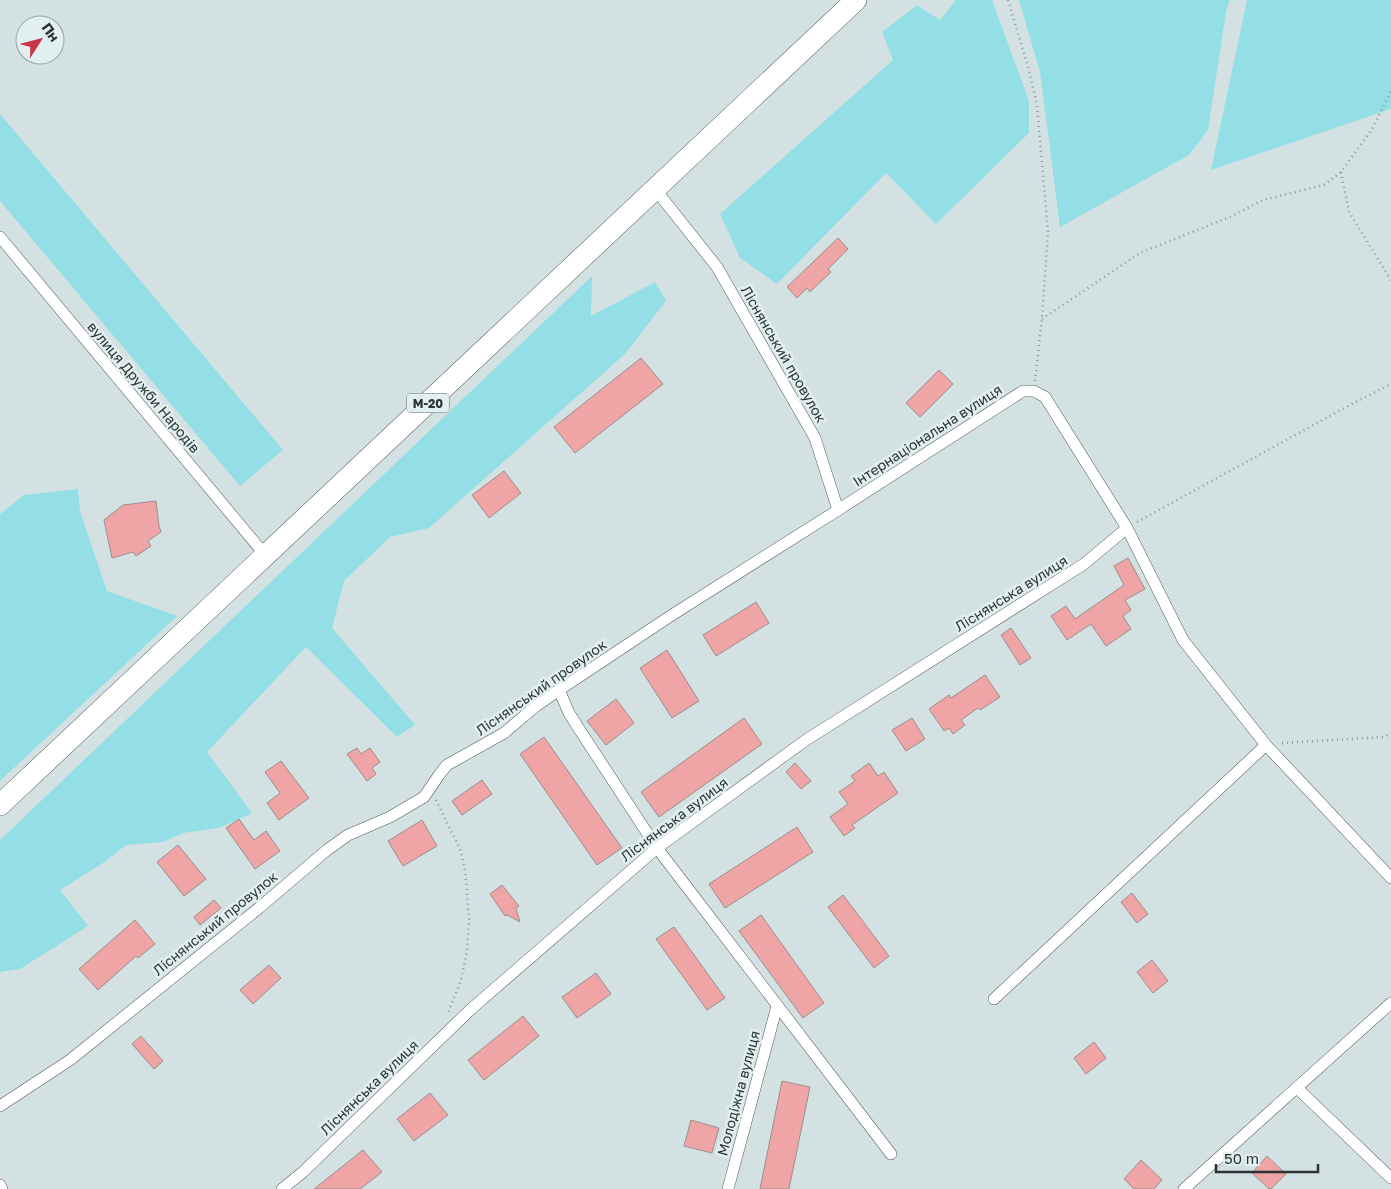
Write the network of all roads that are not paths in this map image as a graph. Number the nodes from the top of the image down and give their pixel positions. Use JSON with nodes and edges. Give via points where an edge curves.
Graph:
{"nodes":[{"id":1,"x":856,"y":0,"type":"edge"},
{"id":2,"x":655,"y":189,"type":"junction"},
{"id":3,"x":0,"y":237,"type":"edge"},
{"id":4,"x":838,"y":510,"type":"junction"},
{"id":5,"x":1127,"y":528,"type":"junction"},
{"id":6,"x":266,"y":556,"type":"junction"},
{"id":7,"x":559,"y":690,"type":"junction"},
{"id":8,"x":1266,"y":744,"type":"junction"},
{"id":9,"x":0,"y":805,"type":"edge"},
{"id":10,"x":657,"y":848,"type":"junction"},
{"id":11,"x":1391,"y":878,"type":"edge"},
{"id":12,"x":994,"y":999,"type":"dead end"},
{"id":13,"x":1391,"y":1003,"type":"edge"},
{"id":14,"x":776,"y":1006,"type":"junction"},
{"id":15,"x":1296,"y":1088,"type":"junction"},
{"id":16,"x":0,"y":1106,"type":"edge"},
{"id":17,"x":891,"y":1154,"type":"dead end"},
{"id":18,"x":1391,"y":1178,"type":"edge"},
{"id":19,"x":0,"y":1185,"type":"edge"},
{"id":20,"x":2,"y":1189,"type":"edge"},
{"id":21,"x":282,"y":1189,"type":"edge"},
{"id":22,"x":728,"y":1189,"type":"edge"},
{"id":23,"x":1184,"y":1189,"type":"edge"}],
"edges":[{"from":1,"to":2,"type":"highway","number":"М-20"},
{"from":2,"to":4,"type":"street","name":"Ліснянський провулок","via":[[717,266],[815,438]]},
{"from":2,"to":6,"type":"highway","number":"М-20"},
{"from":3,"to":6,"type":"street","name":"вулиця Дружби Народів"},
{"from":4,"to":5,"type":"street","name":"Інтернаціональна вулиця","via":[[1024,391],[1034,391],[1046,397]]},
{"from":4,"to":7,"type":"street","name":"Ліснянський провулок"},
{"from":5,"to":8,"type":"street","via":[[1183,640]]},
{"from":5,"to":10,"type":"street","name":"Ліснянська вулиця","via":[[1084,564],[806,740]]},
{"from":6,"to":9,"type":"highway","number":"М-20"},
{"from":7,"to":10,"type":"street","via":[[580,732]]},
{"from":7,"to":16,"type":"street","name":"Ліснянський провулок","via":[[504,733],[447,765],[424,797],[327,850],[70,1060]]},
{"from":8,"to":11,"type":"street"},
{"from":8,"to":12,"type":"street"},
{"from":10,"to":14,"type":"street"},
{"from":10,"to":21,"type":"street","name":"Ліснянська вулиця","via":[[470,1010]]},
{"from":13,"to":15,"type":"street"},
{"from":14,"to":17,"type":"street"},
{"from":14,"to":22,"type":"street","name":"Молодіжна вулиця"},
{"from":15,"to":18,"type":"street"},
{"from":15,"to":23,"type":"street"},
{"from":19,"to":20,"type":"street"}]}
